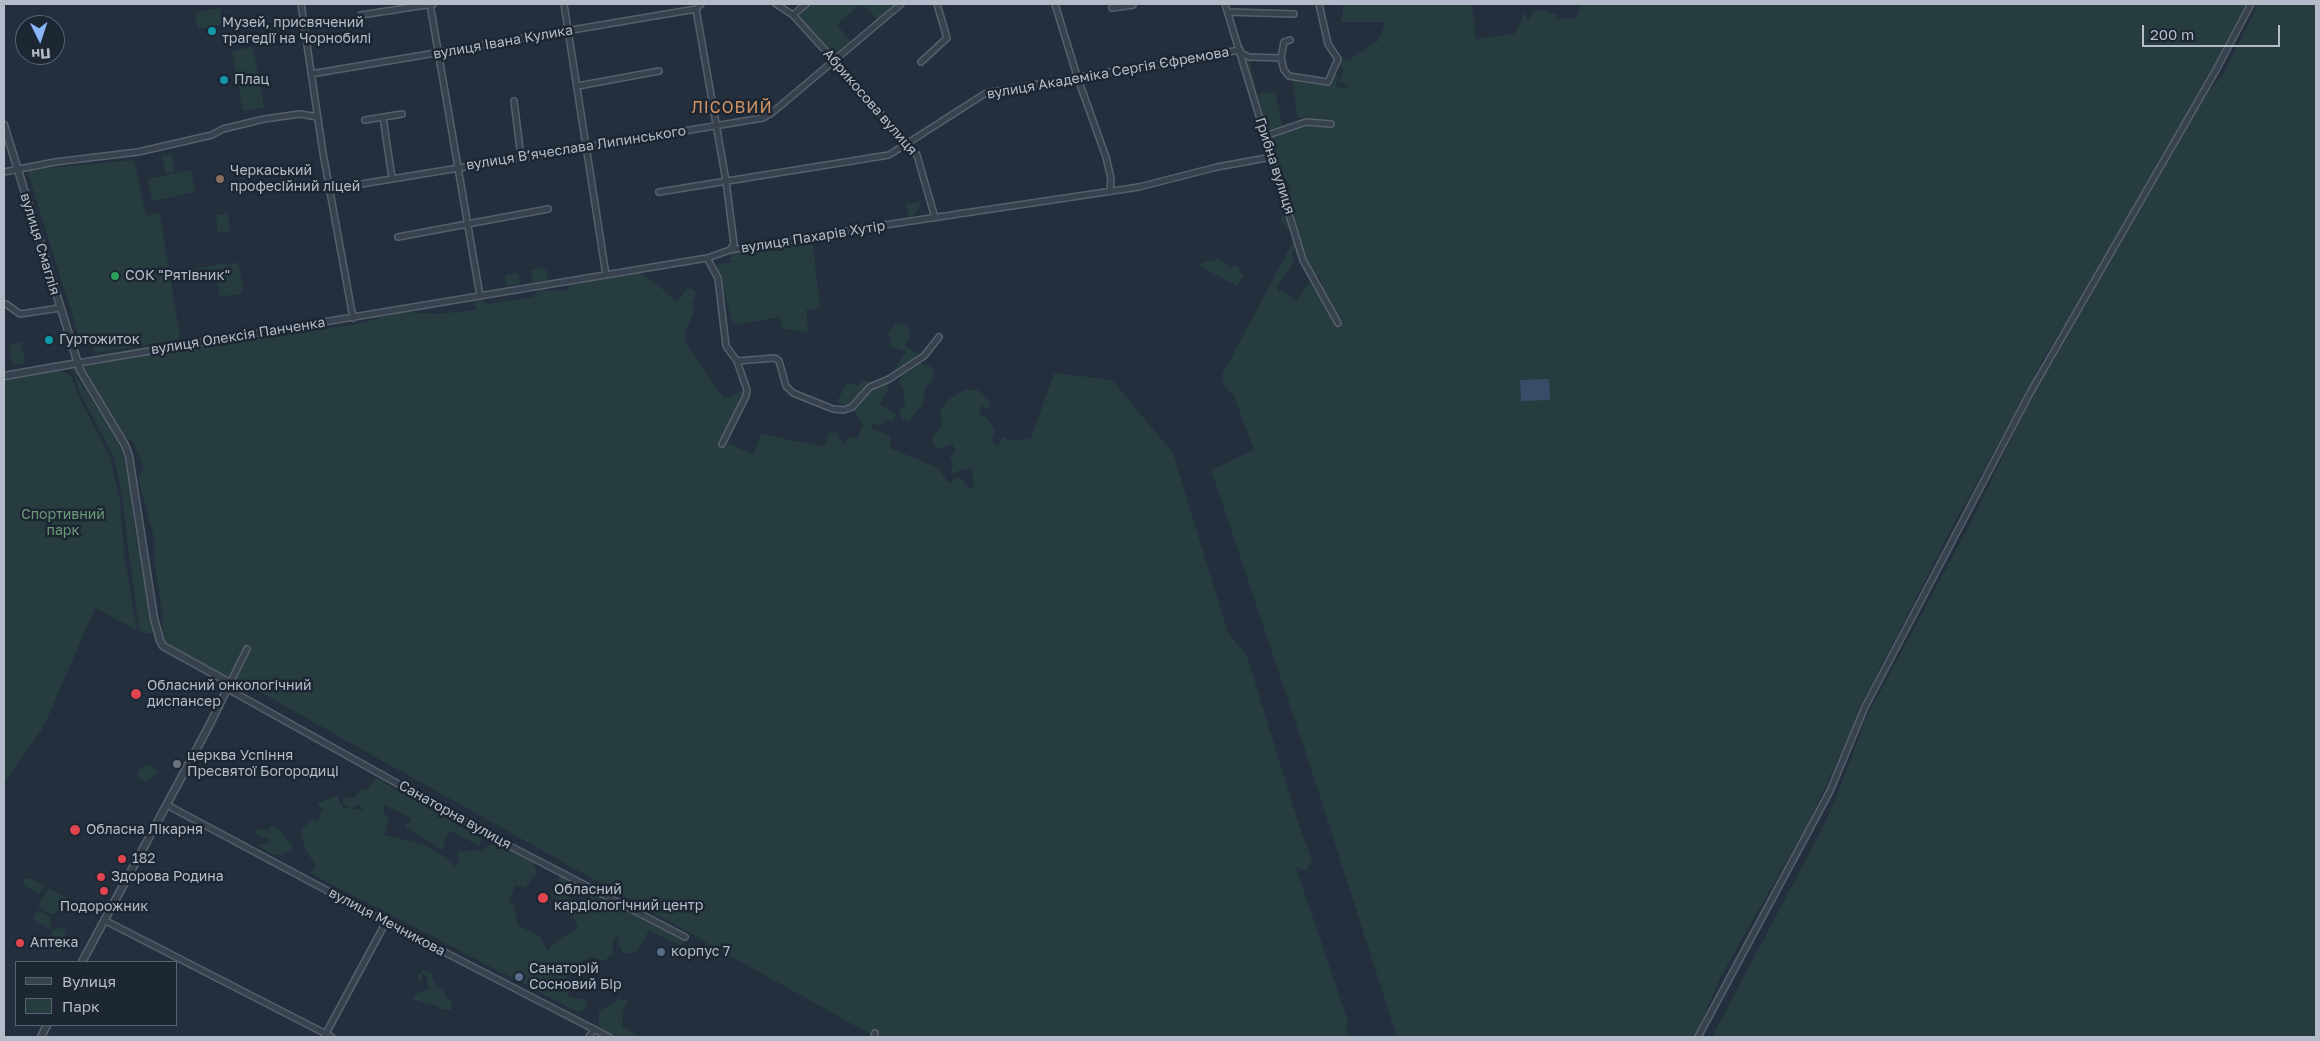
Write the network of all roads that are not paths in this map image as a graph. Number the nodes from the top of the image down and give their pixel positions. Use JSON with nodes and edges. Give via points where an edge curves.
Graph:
{"nodes":[{"id":1,"x":301,"y":4,"type":"edge"},
{"id":2,"x":431,"y":4,"type":"edge"},
{"id":3,"x":564,"y":4,"type":"edge"},
{"id":4,"x":701,"y":4,"type":"edge"},
{"id":5,"x":776,"y":4,"type":"edge"},
{"id":6,"x":806,"y":4,"type":"edge"},
{"id":7,"x":901,"y":4,"type":"edge"},
{"id":8,"x":938,"y":4,"type":"edge"},
{"id":9,"x":1056,"y":4,"type":"edge"},
{"id":10,"x":1134,"y":4,"type":"edge"},
{"id":11,"x":1225,"y":4,"type":"edge"},
{"id":12,"x":1319,"y":4,"type":"edge"},
{"id":13,"x":2251,"y":4,"type":"edge"},
{"id":14,"x":1112,"y":8,"type":"dead end"},
{"id":15,"x":696,"y":9,"type":"junction"},
{"id":16,"x":1228,"y":12,"type":"junction"},
{"id":17,"x":1294,"y":14,"type":"dead end"},
{"id":18,"x":361,"y":15,"type":"dead end"},
{"id":19,"x":793,"y":15,"type":"junction"},
{"id":20,"x":569,"y":31,"type":"junction"},
{"id":21,"x":1290,"y":40,"type":"dead end"},
{"id":22,"x":1241,"y":51,"type":"junction"},
{"id":23,"x":438,"y":53,"type":"junction"},
{"id":24,"x":1248,"y":57,"type":"junction"},
{"id":25,"x":1281,"y":58,"type":"junction"},
{"id":26,"x":834,"y":61,"type":"junction"},
{"id":27,"x":921,"y":62,"type":"dead end"},
{"id":28,"x":1244,"y":63,"type":"junction"},
{"id":29,"x":659,"y":71,"type":"dead end"},
{"id":30,"x":311,"y":74,"type":"junction"},
{"id":31,"x":1077,"y":76,"type":"junction"},
{"id":32,"x":578,"y":86,"type":"junction"},
{"id":33,"x":514,"y":101,"type":"dead end"},
{"id":34,"x":402,"y":114,"type":"dead end"},
{"id":35,"x":317,"y":117,"type":"junction"},
{"id":36,"x":383,"y":117,"type":"junction"},
{"id":37,"x":365,"y":120,"type":"dead end"},
{"id":38,"x":717,"y":124,"type":"junction"},
{"id":39,"x":1331,"y":124,"type":"dead end"},
{"id":40,"x":4,"y":125,"type":"edge"},
{"id":41,"x":1265,"y":136,"type":"junction"},
{"id":42,"x":906,"y":145,"type":"junction"},
{"id":43,"x":586,"y":147,"type":"junction"},
{"id":44,"x":521,"y":157,"type":"junction"},
{"id":45,"x":1272,"y":157,"type":"junction"},
{"id":46,"x":457,"y":167,"type":"junction"},
{"id":47,"x":18,"y":169,"type":"junction"},
{"id":48,"x":4,"y":172,"type":"edge"},
{"id":49,"x":392,"y":178,"type":"junction"},
{"id":50,"x":726,"y":181,"type":"junction"},
{"id":51,"x":331,"y":188,"type":"junction"},
{"id":52,"x":1110,"y":191,"type":"junction"},
{"id":53,"x":659,"y":192,"type":"dead end"},
{"id":54,"x":548,"y":209,"type":"dead end"},
{"id":55,"x":935,"y":218,"type":"junction"},
{"id":56,"x":468,"y":223,"type":"junction"},
{"id":57,"x":398,"y":237,"type":"dead end"},
{"id":58,"x":730,"y":250,"type":"junction"},
{"id":59,"x":707,"y":258,"type":"junction"},
{"id":60,"x":606,"y":275,"type":"junction"},
{"id":61,"x":480,"y":296,"type":"junction"},
{"id":62,"x":6,"y":304,"type":"dead end"},
{"id":63,"x":60,"y":308,"type":"junction"},
{"id":64,"x":353,"y":318,"type":"junction"},
{"id":65,"x":1338,"y":323,"type":"dead end"},
{"id":66,"x":939,"y":336,"type":"dead end"},
{"id":67,"x":737,"y":362,"type":"junction"},
{"id":68,"x":78,"y":363,"type":"junction"},
{"id":69,"x":4,"y":376,"type":"edge"},
{"id":70,"x":722,"y":444,"type":"dead end"},
{"id":71,"x":163,"y":646,"type":"joint"},
{"id":72,"x":247,"y":648,"type":"dead end"},
{"id":73,"x":229,"y":686,"type":"junction"},
{"id":74,"x":167,"y":805,"type":"junction"},
{"id":75,"x":104,"y":920,"type":"junction"},
{"id":76,"x":386,"y":922,"type":"junction"},
{"id":77,"x":685,"y":937,"type":"dead end"},
{"id":78,"x":83,"y":961,"type":"edge"},
{"id":79,"x":47,"y":1026,"type":"edge"},
{"id":80,"x":594,"y":1029,"type":"junction"},
{"id":81,"x":325,"y":1036,"type":"edge"},
{"id":82,"x":41,"y":1037,"type":"edge"},
{"id":83,"x":332,"y":1037,"type":"edge"},
{"id":84,"x":589,"y":1037,"type":"edge"},
{"id":85,"x":609,"y":1037,"type":"edge"},
{"id":86,"x":1698,"y":1037,"type":"edge"}],
"edges":[{"from":1,"to":30,"type":"street"},
{"from":2,"to":18,"type":"street"},
{"from":2,"to":23,"type":"street"},
{"from":3,"to":20,"type":"street"},
{"from":4,"to":15,"type":"street"},
{"from":5,"to":19,"type":"street","name":"Абрикосова вулиця"},
{"from":6,"to":19,"type":"street"},
{"from":7,"to":26,"type":"street","name":"вулиця Вʼячеслава Липинського"},
{"from":8,"to":27,"type":"street","via":[[948,38]]},
{"from":9,"to":31,"type":"street"},
{"from":10,"to":14,"type":"street"},
{"from":11,"to":16,"type":"street","name":"Грибна вулиця"},
{"from":12,"to":25,"type":"street","via":[[1328,44],[1338,58],[1328,82],[1289,76]]},
{"from":13,"to":86,"type":"street","via":[[2030,393],[1865,708],[1830,791]]},
{"from":15,"to":20,"type":"street","name":"вулиця Івана Кулика"},
{"from":15,"to":38,"type":"street"},
{"from":16,"to":17,"type":"street"},
{"from":16,"to":22,"type":"street","name":"Грибна вулиця"},
{"from":19,"to":26,"type":"street","name":"Абрикосова вулиця"},
{"from":20,"to":23,"type":"street","name":"вулиця Івана Кулика"},
{"from":20,"to":32,"type":"street"},
{"from":21,"to":25,"type":"street","via":[[1284,42]]},
{"from":22,"to":24,"type":"street"},
{"from":22,"to":28,"type":"street","name":"Грибна вулиця"},
{"from":22,"to":31,"type":"street","name":"вулиця Академіка Сергія Єфремова"},
{"from":23,"to":30,"type":"street","name":"вулиця Івана Кулика"},
{"from":23,"to":46,"type":"street"},
{"from":24,"to":25,"type":"street"},
{"from":24,"to":28,"type":"street"},
{"from":26,"to":38,"type":"street","name":"вулиця Вʼячеслава Липинського","via":[[763,118]]},
{"from":26,"to":42,"type":"street","name":"Абрикосова вулиця"},
{"from":28,"to":41,"type":"street","name":"Грибна вулиця"},
{"from":29,"to":32,"type":"street"},
{"from":30,"to":35,"type":"street"},
{"from":31,"to":42,"type":"street","name":"вулиця Академіка Сергія Єфремова","via":[[983,94]]},
{"from":31,"to":52,"type":"street","via":[[1106,157]]},
{"from":32,"to":43,"type":"street"},
{"from":33,"to":44,"type":"street"},
{"from":34,"to":36,"type":"street"},
{"from":35,"to":47,"type":"street","via":[[290,115],[138,152]]},
{"from":35,"to":51,"type":"street"},
{"from":36,"to":37,"type":"street"},
{"from":36,"to":49,"type":"street"},
{"from":38,"to":43,"type":"street","name":"вулиця Вʼячеслава Липинського"},
{"from":38,"to":50,"type":"street"},
{"from":39,"to":41,"type":"street","via":[[1309,121]]},
{"from":40,"to":47,"type":"street","name":"вулиця Смаглія"},
{"from":41,"to":45,"type":"street","name":"Грибна вулиця"},
{"from":42,"to":50,"type":"street","name":"вулиця Академіка Сергія Єфремова","via":[[881,157]]},
{"from":42,"to":55,"type":"street","name":"Абрикосова вулиця","via":[[919,160]]},
{"from":43,"to":44,"type":"street","name":"вулиця Вʼячеслава Липинського"},
{"from":43,"to":60,"type":"street"},
{"from":44,"to":46,"type":"street","name":"вулиця Вʼячеслава Липинського"},
{"from":45,"to":52,"type":"street","name":"вулиця Пахарів Хутір"},
{"from":45,"to":65,"type":"street","name":"Грибна вулиця","via":[[1303,260]]},
{"from":46,"to":49,"type":"street","name":"вулиця Вʼячеслава Липинського"},
{"from":46,"to":56,"type":"street"},
{"from":47,"to":48,"type":"street"},
{"from":47,"to":63,"type":"street","name":"вулиця Смаглія"},
{"from":49,"to":51,"type":"street","name":"вулиця Вʼячеслава Липинського"},
{"from":50,"to":53,"type":"street","name":"вулиця Академіка Сергія Єфремова"},
{"from":50,"to":58,"type":"street","via":[[734,244]]},
{"from":51,"to":64,"type":"street"},
{"from":52,"to":55,"type":"street","name":"вулиця Пахарів Хутір"},
{"from":54,"to":56,"type":"street"},
{"from":55,"to":58,"type":"street","name":"вулиця Пахарів Хутір"},
{"from":56,"to":57,"type":"street"},
{"from":56,"to":61,"type":"street"},
{"from":58,"to":59,"type":"street","name":"вулиця Пахарів Хутір"},
{"from":59,"to":60,"type":"street","name":"вулиця Пахарів Хутір"},
{"from":59,"to":67,"type":"street","via":[[718,278],[726,346]]},
{"from":60,"to":61,"type":"street","name":"вулиця Пахарів Хутір"},
{"from":61,"to":64,"type":"street","name":"вулиця Пахарів Хутір"},
{"from":62,"to":63,"type":"street","via":[[20,314]]},
{"from":63,"to":68,"type":"street","name":"вулиця Смаглія"},
{"from":64,"to":68,"type":"street","name":"вулиця Олексія Панченка"},
{"from":66,"to":67,"type":"street","via":[[924,356],[889,379],[870,387],[852,407],[844,410],[832,409],[793,394],[786,386],[779,361],[775,358]]},
{"from":67,"to":70,"type":"street","via":[[747,390],[746,396]]},
{"from":68,"to":69,"type":"street","name":"вулиця Олексія Панченка"},
{"from":68,"to":71,"type":"street","name":"вулиця Смаглія","via":[[83,378],[129,456],[154,618]]},
{"from":71,"to":73,"type":"street","name":"Санаторна вулиця"},
{"from":72,"to":73,"type":"street"},
{"from":73,"to":74,"type":"street"},
{"from":73,"to":77,"type":"street","name":"Санаторна вулиця","via":[[494,838]]},
{"from":74,"to":75,"type":"street"},
{"from":74,"to":76,"type":"street","name":"вулиця Мечникова"},
{"from":75,"to":78,"type":"street"},
{"from":75,"to":81,"type":"street"},
{"from":76,"to":80,"type":"street","name":"вулиця Мечникова"},
{"from":76,"to":81,"type":"street"},
{"from":79,"to":82,"type":"street"},
{"from":80,"to":84,"type":"street"},
{"from":80,"to":85,"type":"street","name":"вулиця Мечникова"},
{"from":81,"to":83,"type":"street"}]}
